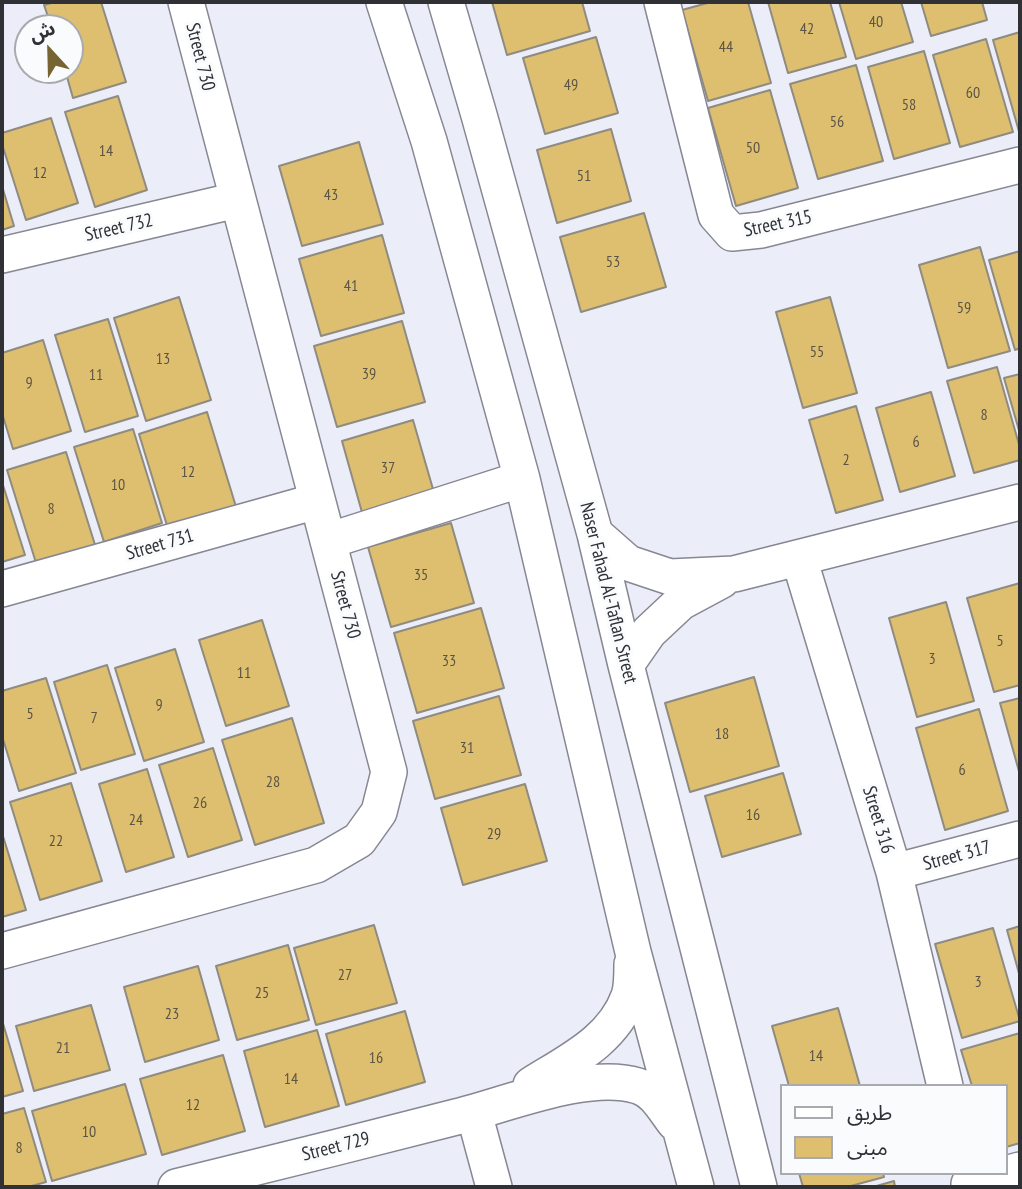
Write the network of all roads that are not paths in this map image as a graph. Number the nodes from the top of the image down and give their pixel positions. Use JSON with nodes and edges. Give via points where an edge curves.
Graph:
{"nodes":[{"id":1,"x":186,"y":2,"type":"edge"},
{"id":2,"x":384,"y":2,"type":"edge"},
{"id":3,"x":446,"y":2,"type":"edge"},
{"id":4,"x":662,"y":2,"type":"edge"},
{"id":5,"x":1020,"y":165,"type":"edge"},
{"id":6,"x":237,"y":200,"type":"junction"},
{"id":7,"x":2,"y":256,"type":"edge"},
{"id":8,"x":522,"y":479,"type":"junction"},
{"id":9,"x":317,"y":501,"type":"junction"},
{"id":10,"x":1020,"y":502,"type":"edge"},
{"id":11,"x":595,"y":534,"type":"junction"},
{"id":12,"x":328,"y":541,"type":"junction"},
{"id":13,"x":799,"y":558,"type":"junction"},
{"id":14,"x":734,"y":574,"type":"junction"},
{"id":15,"x":2,"y":589,"type":"edge"},
{"id":16,"x":626,"y":665,"type":"junction"},
{"id":17,"x":1020,"y":839,"type":"edge"},
{"id":18,"x":894,"y":872,"type":"junction"},
{"id":19,"x":2,"y":951,"type":"edge"},
{"id":20,"x":633,"y":952,"type":"junction"},
{"id":21,"x":945,"y":1084,"type":"edge"},
{"id":22,"x":484,"y":1110,"type":"junction"},
{"id":23,"x":680,"y":1130,"type":"junction"},
{"id":24,"x":996,"y":1175,"type":"edge"},
{"id":25,"x":968,"y":1181,"type":"edge"},
{"id":26,"x":176,"y":1187,"type":"edge"},
{"id":27,"x":494,"y":1187,"type":"edge"},
{"id":28,"x":696,"y":1187,"type":"edge"},
{"id":29,"x":759,"y":1187,"type":"edge"}],
"edges":[{"from":1,"to":6,"type":"street","name":"Street 730"},
{"from":2,"to":8,"type":"street","via":[[429,141]]},
{"from":3,"to":11,"type":"street","name":"Naser Fahad Al-Taflan Street"},
{"from":4,"to":5,"type":"street","name":"Street 315","via":[[716,215],[732,233],[761,230]]},
{"from":6,"to":7,"type":"street","name":"Street 732"},
{"from":6,"to":9,"type":"street","name":"Street 730"},
{"from":8,"to":12,"type":"street"},
{"from":8,"to":20,"type":"street"},
{"from":9,"to":12,"type":"street","name":"Street 730"},
{"from":9,"to":15,"type":"street","name":"Street 731"},
{"from":10,"to":13,"type":"street"},
{"from":11,"to":14,"type":"street","via":[[628,563],[670,577]]},
{"from":11,"to":16,"type":"street","name":"Naser Fahad Al-Taflan Street"},
{"from":12,"to":19,"type":"street","name":"Street 730","via":[[389,772],[379,812],[359,840],[316,865]]},
{"from":13,"to":14,"type":"street"},
{"from":13,"to":18,"type":"street","name":"Street 316"},
{"from":14,"to":16,"type":"street","via":[[681,601],[649,632]]},
{"from":16,"to":29,"type":"street","name":"Naser Fahad Al-Taflan Street"},
{"from":17,"to":18,"type":"street","name":"Street 317"},
{"from":18,"to":21,"type":"street","name":"Street 316"},
{"from":20,"to":22,"type":"street","name":"Street 729","via":[[630,994],[618,1022],[592,1047]]},
{"from":20,"to":23,"type":"street"},
{"from":22,"to":23,"type":"street","name":"Street 729","via":[[575,1084],[637,1085],[652,1093]]},
{"from":22,"to":26,"type":"street","name":"Street 729"},
{"from":22,"to":27,"type":"street"},
{"from":23,"to":28,"type":"street"},
{"from":24,"to":25,"type":"street"}]}
